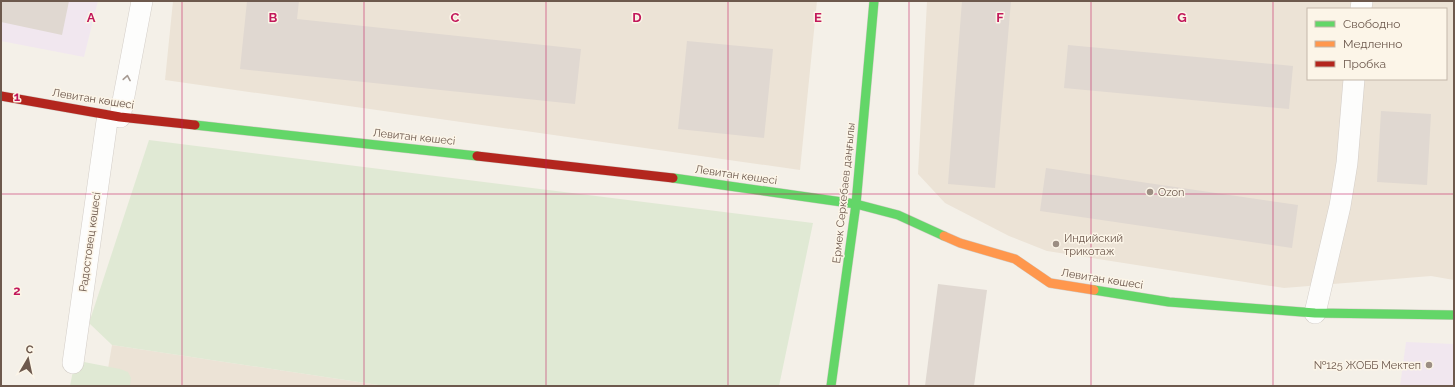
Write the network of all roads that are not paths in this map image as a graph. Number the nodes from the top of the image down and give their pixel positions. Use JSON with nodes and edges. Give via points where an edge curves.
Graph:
{"nodes":[{"id":1,"x":142,"y":1,"type":"edge"},
{"id":2,"x":874,"y":1,"type":"edge"},
{"id":3,"x":1354,"y":80,"type":"edge"},
{"id":4,"x":1,"y":96,"type":"edge"},
{"id":5,"x":114,"y":119,"type":"junction"},
{"id":6,"x":856,"y":204,"type":"junction"},
{"id":7,"x":1315,"y":314,"type":"junction"},
{"id":8,"x":1454,"y":315,"type":"edge"},
{"id":9,"x":73,"y":363,"type":"dead end"},
{"id":10,"x":831,"y":386,"type":"edge"}],
"edges":[{"from":5,"to":1,"type":"street","name":"Радостовец көшесі","one_way":true},
{"from":2,"to":6,"type":"street","name":"Ермек Серкебаев даңғылы"},
{"from":3,"to":7,"type":"street","via":[[1347,162],[1340,206]]},
{"from":4,"to":5,"type":"street","name":"Левитан көшесі"},
{"from":5,"to":6,"type":"street","name":"Левитан көшесі","via":[[645,174]]},
{"from":5,"to":9,"type":"street","name":"Радостовец көшесі"},
{"from":6,"to":7,"type":"street","name":"Левитан көшесі","via":[[898,215],[960,243],[1015,259],[1050,283],[1169,302]]},
{"from":6,"to":10,"type":"street","name":"Ермек Серкебаев даңғылы"},
{"from":7,"to":8,"type":"street","name":"Левитан көшесі"}]}
